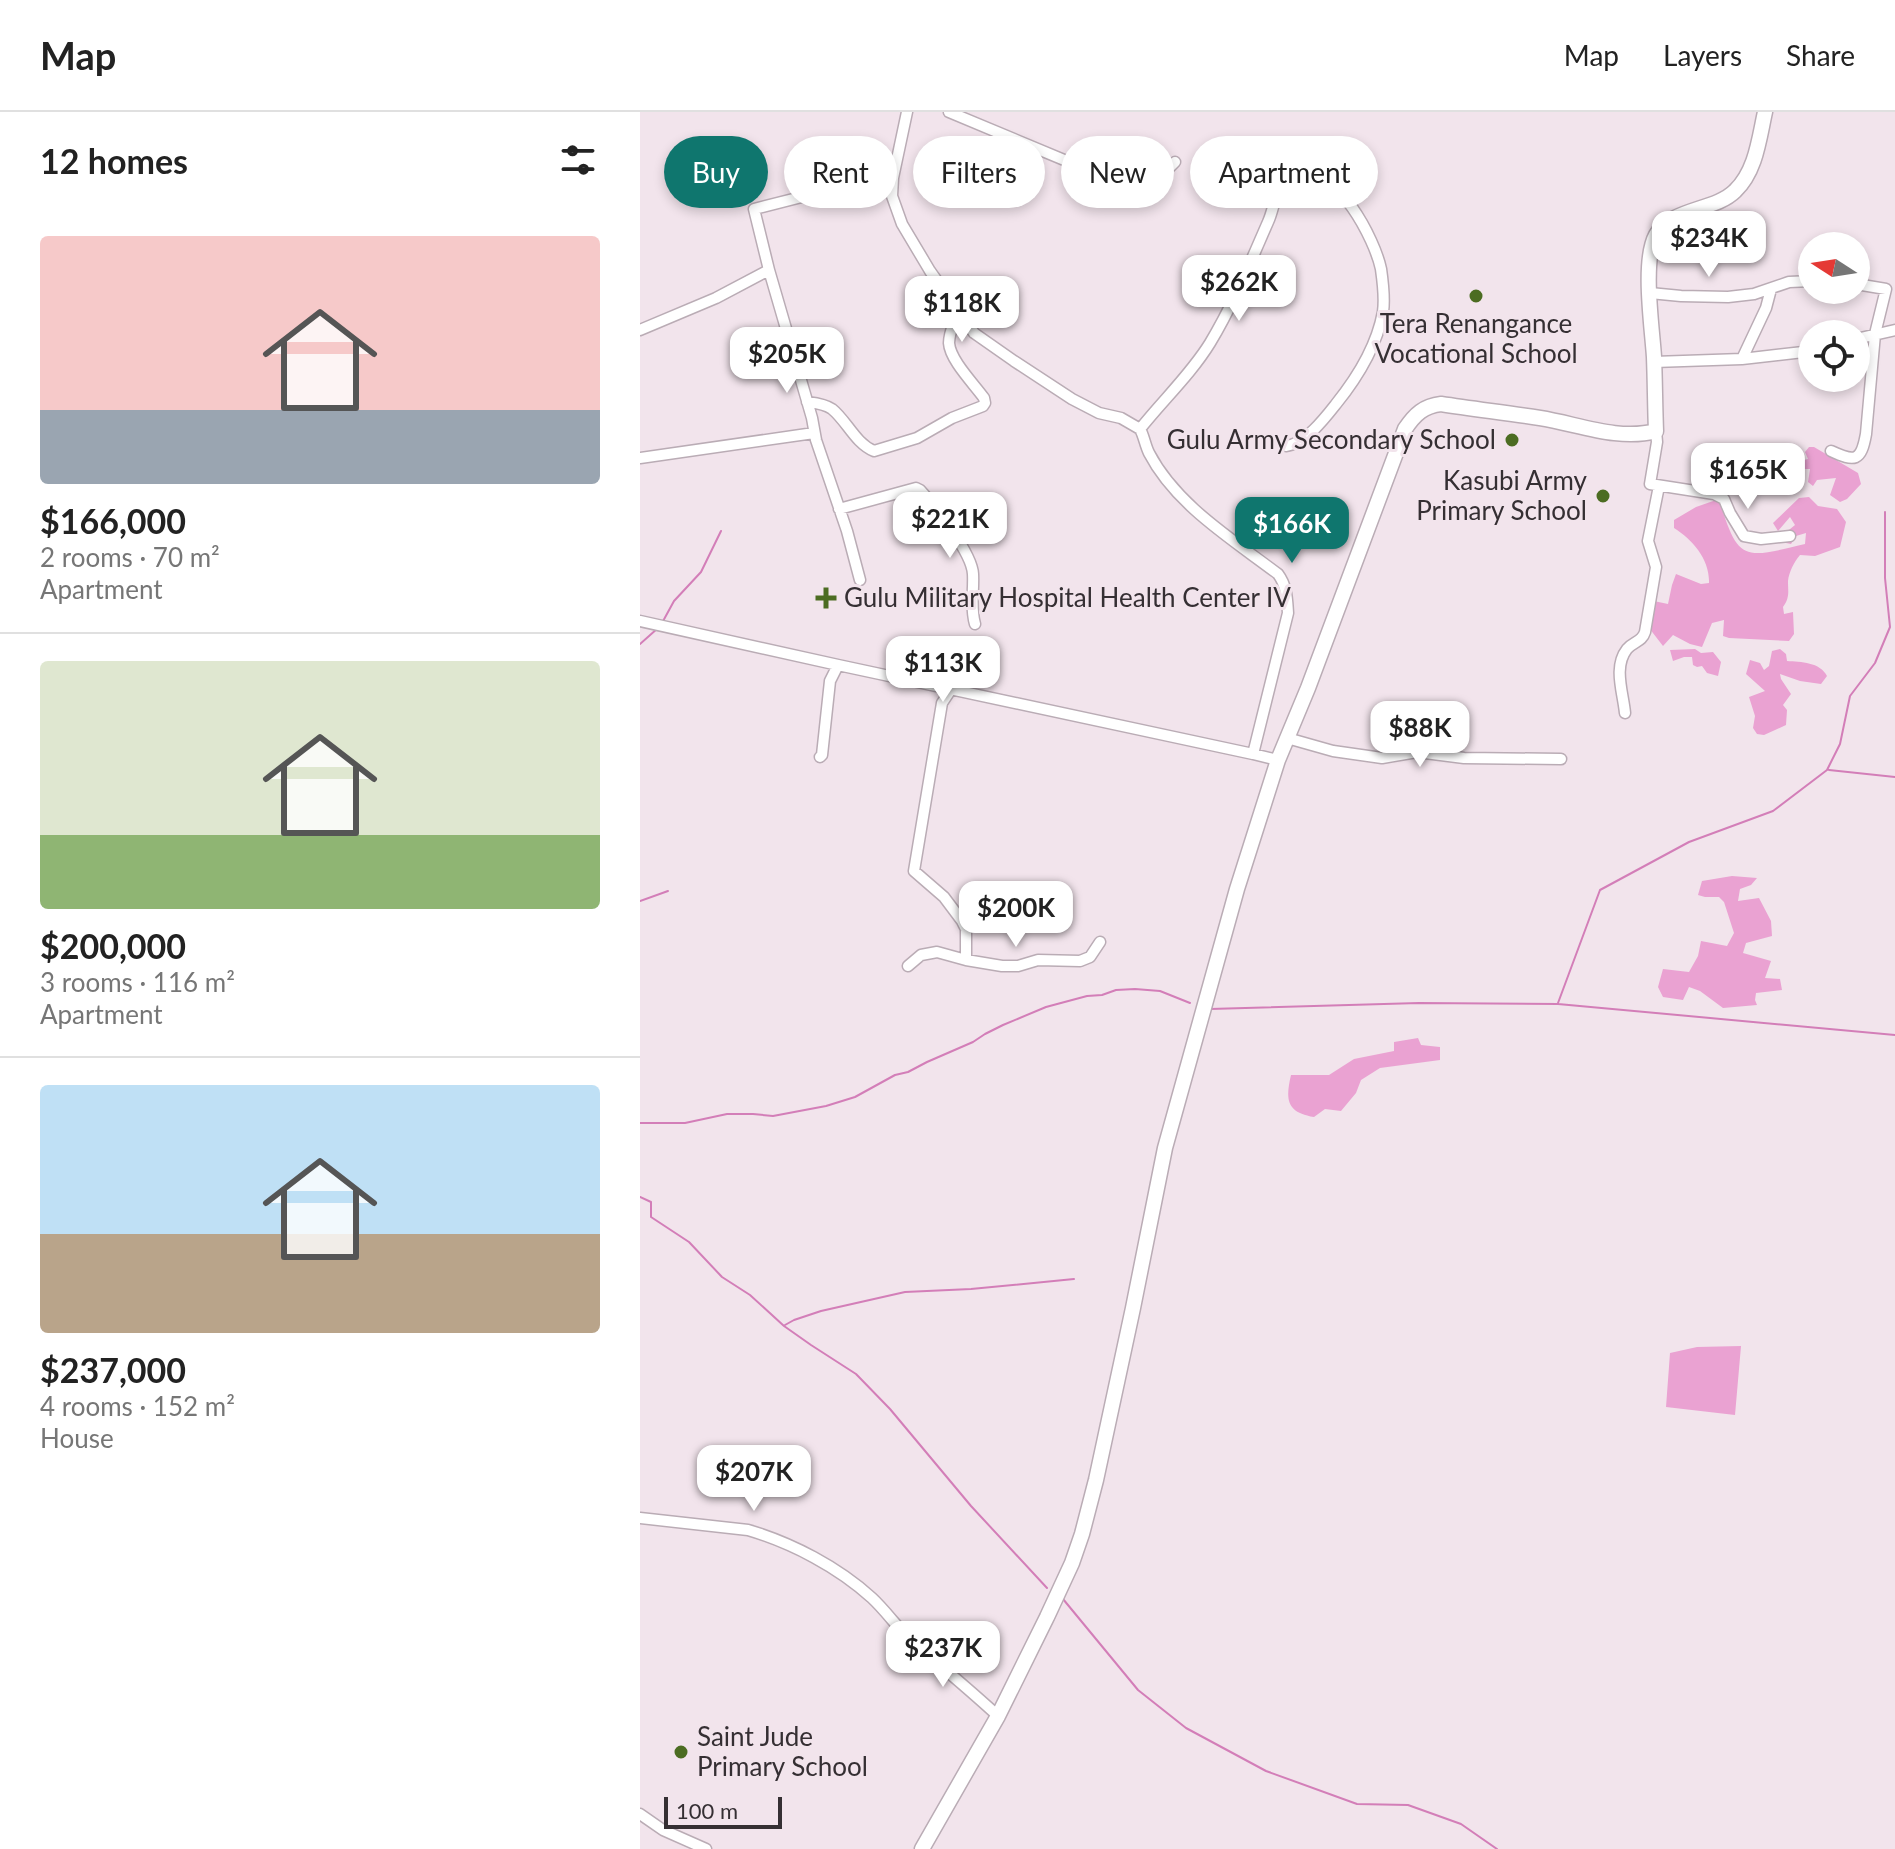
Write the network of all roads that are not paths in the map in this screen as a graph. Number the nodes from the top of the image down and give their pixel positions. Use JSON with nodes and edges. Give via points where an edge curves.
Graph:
{"nodes":[{"id":1,"x":907,"y":112,"type":"edge"},
{"id":2,"x":949,"y":112,"type":"edge"},
{"id":3,"x":1765,"y":112,"type":"edge"},
{"id":4,"x":897,"y":159,"type":"edge"},
{"id":5,"x":1175,"y":162,"type":"dead end"},
{"id":6,"x":784,"y":201,"type":"edge"},
{"id":7,"x":896,"y":208,"type":"edge"},
{"id":8,"x":769,"y":270,"type":"junction"},
{"id":9,"x":1798,"y":282,"type":"edge"},
{"id":10,"x":1870,"y":286,"type":"edge"},
{"id":11,"x":1771,"y":289,"type":"junction"},
{"id":12,"x":1650,"y":293,"type":"junction"},
{"id":13,"x":958,"y":311,"type":"junction"},
{"id":14,"x":640,"y":330,"type":"edge"},
{"id":15,"x":1895,"y":330,"type":"edge"},
{"id":16,"x":1875,"y":334,"type":"junction"},
{"id":17,"x":1870,"y":335,"type":"edge"},
{"id":18,"x":1798,"y":353,"type":"edge"},
{"id":19,"x":1742,"y":359,"type":"junction"},
{"id":20,"x":1654,"y":362,"type":"junction"},
{"id":21,"x":807,"y":402,"type":"junction"},
{"id":22,"x":1140,"y":429,"type":"junction"},
{"id":23,"x":1656,"y":431,"type":"junction"},
{"id":24,"x":814,"y":433,"type":"junction"},
{"id":25,"x":1286,"y":446,"type":"dead end"},
{"id":26,"x":1831,"y":451,"type":"dead end"},
{"id":27,"x":640,"y":458,"type":"edge"},
{"id":28,"x":1659,"y":486,"type":"junction"},
{"id":29,"x":839,"y":509,"type":"junction"},
{"id":30,"x":1790,"y":536,"type":"dead end"},
{"id":31,"x":860,"y":580,"type":"dead end"},
{"id":32,"x":640,"y":621,"type":"edge"},
{"id":33,"x":975,"y":624,"type":"dead end"},
{"id":34,"x":838,"y":665,"type":"junction"},
{"id":35,"x":952,"y":688,"type":"junction"},
{"id":36,"x":1625,"y":713,"type":"dead end"},
{"id":37,"x":1287,"y":738,"type":"junction"},
{"id":38,"x":1253,"y":754,"type":"junction"},
{"id":39,"x":820,"y":757,"type":"dead end"},
{"id":40,"x":1561,"y":759,"type":"dead end"},
{"id":41,"x":1278,"y":760,"type":"junction"},
{"id":42,"x":1100,"y":942,"type":"dead end"},
{"id":43,"x":966,"y":960,"type":"junction"},
{"id":44,"x":908,"y":966,"type":"dead end"},
{"id":45,"x":640,"y":1518,"type":"edge"},
{"id":46,"x":998,"y":1716,"type":"junction"},
{"id":47,"x":640,"y":1814,"type":"edge"},
{"id":48,"x":706,"y":1849,"type":"edge"},
{"id":49,"x":922,"y":1849,"type":"edge"}],
"edges":[{"from":1,"to":4,"type":"street"},
{"from":2,"to":5,"type":"street","via":[[1125,187],[1153,184]]},
{"from":3,"to":12,"type":"street","via":[[1753,165],[1738,188],[1677,217],[1657,233],[1651,248]]},
{"from":6,"to":8,"type":"street","via":[[754,209]]},
{"from":7,"to":13,"type":"street"},
{"from":8,"to":14,"type":"street"},
{"from":8,"to":21,"type":"street"},
{"from":9,"to":11,"type":"street"},
{"from":10,"to":16,"type":"street","via":[[1886,289]]},
{"from":11,"to":12,"type":"street","via":[[1728,297]]},
{"from":11,"to":19,"type":"street"},
{"from":12,"to":20,"type":"street"},
{"from":13,"to":21,"type":"street","via":[[950,350],[984,398],[983,406],[917,438],[874,451],[864,447],[831,408]]},
{"from":13,"to":22,"type":"street","via":[[974,333],[1014,361],[1086,406]]},
{"from":15,"to":16,"type":"street"},
{"from":16,"to":17,"type":"street"},
{"from":16,"to":26,"type":"street","via":[[1863,450],[1850,459]]},
{"from":18,"to":19,"type":"street"},
{"from":19,"to":20,"type":"street"},
{"from":20,"to":23,"type":"street"},
{"from":21,"to":24,"type":"street"},
{"from":22,"to":25,"type":"street","via":[[1209,344],[1246,272],[1281,185],[1306,173],[1334,187],[1363,223],[1380,267],[1383,312],[1366,359],[1341,398],[1318,426]]},
{"from":22,"to":38,"type":"street","via":[[1148,451],[1183,498],[1278,574],[1285,586],[1288,613]]},
{"from":23,"to":28,"type":"street","via":[[1650,484]]},
{"from":23,"to":37,"type":"street","via":[[1627,434],[1441,404],[1421,410],[1405,429]]},
{"from":24,"to":27,"type":"street"},
{"from":24,"to":29,"type":"street"},
{"from":28,"to":30,"type":"street","via":[[1722,497],[1744,536]]},
{"from":28,"to":36,"type":"street","via":[[1648,541],[1656,567],[1645,632],[1620,665]]},
{"from":29,"to":31,"type":"street"},
{"from":29,"to":33,"type":"street","via":[[920,490],[970,562]]},
{"from":32,"to":34,"type":"street"},
{"from":34,"to":35,"type":"street"},
{"from":34,"to":39,"type":"street","via":[[830,681]]},
{"from":35,"to":38,"type":"street"},
{"from":35,"to":43,"type":"street","via":[[942,703],[914,871],[962,921]]},
{"from":37,"to":40,"type":"street","via":[[1382,758],[1417,752]]},
{"from":37,"to":41,"type":"street"},
{"from":38,"to":41,"type":"street"},
{"from":41,"to":46,"type":"street","via":[[1165,1148],[1082,1534]]},
{"from":42,"to":43,"type":"street","via":[[1080,961],[1008,966]]},
{"from":43,"to":44,"type":"street","via":[[937,952],[921,955]]},
{"from":45,"to":46,"type":"street","via":[[748,1530],[823,1563],[873,1598],[915,1644]]},
{"from":46,"to":49,"type":"street"},
{"from":47,"to":48,"type":"street"}]}
